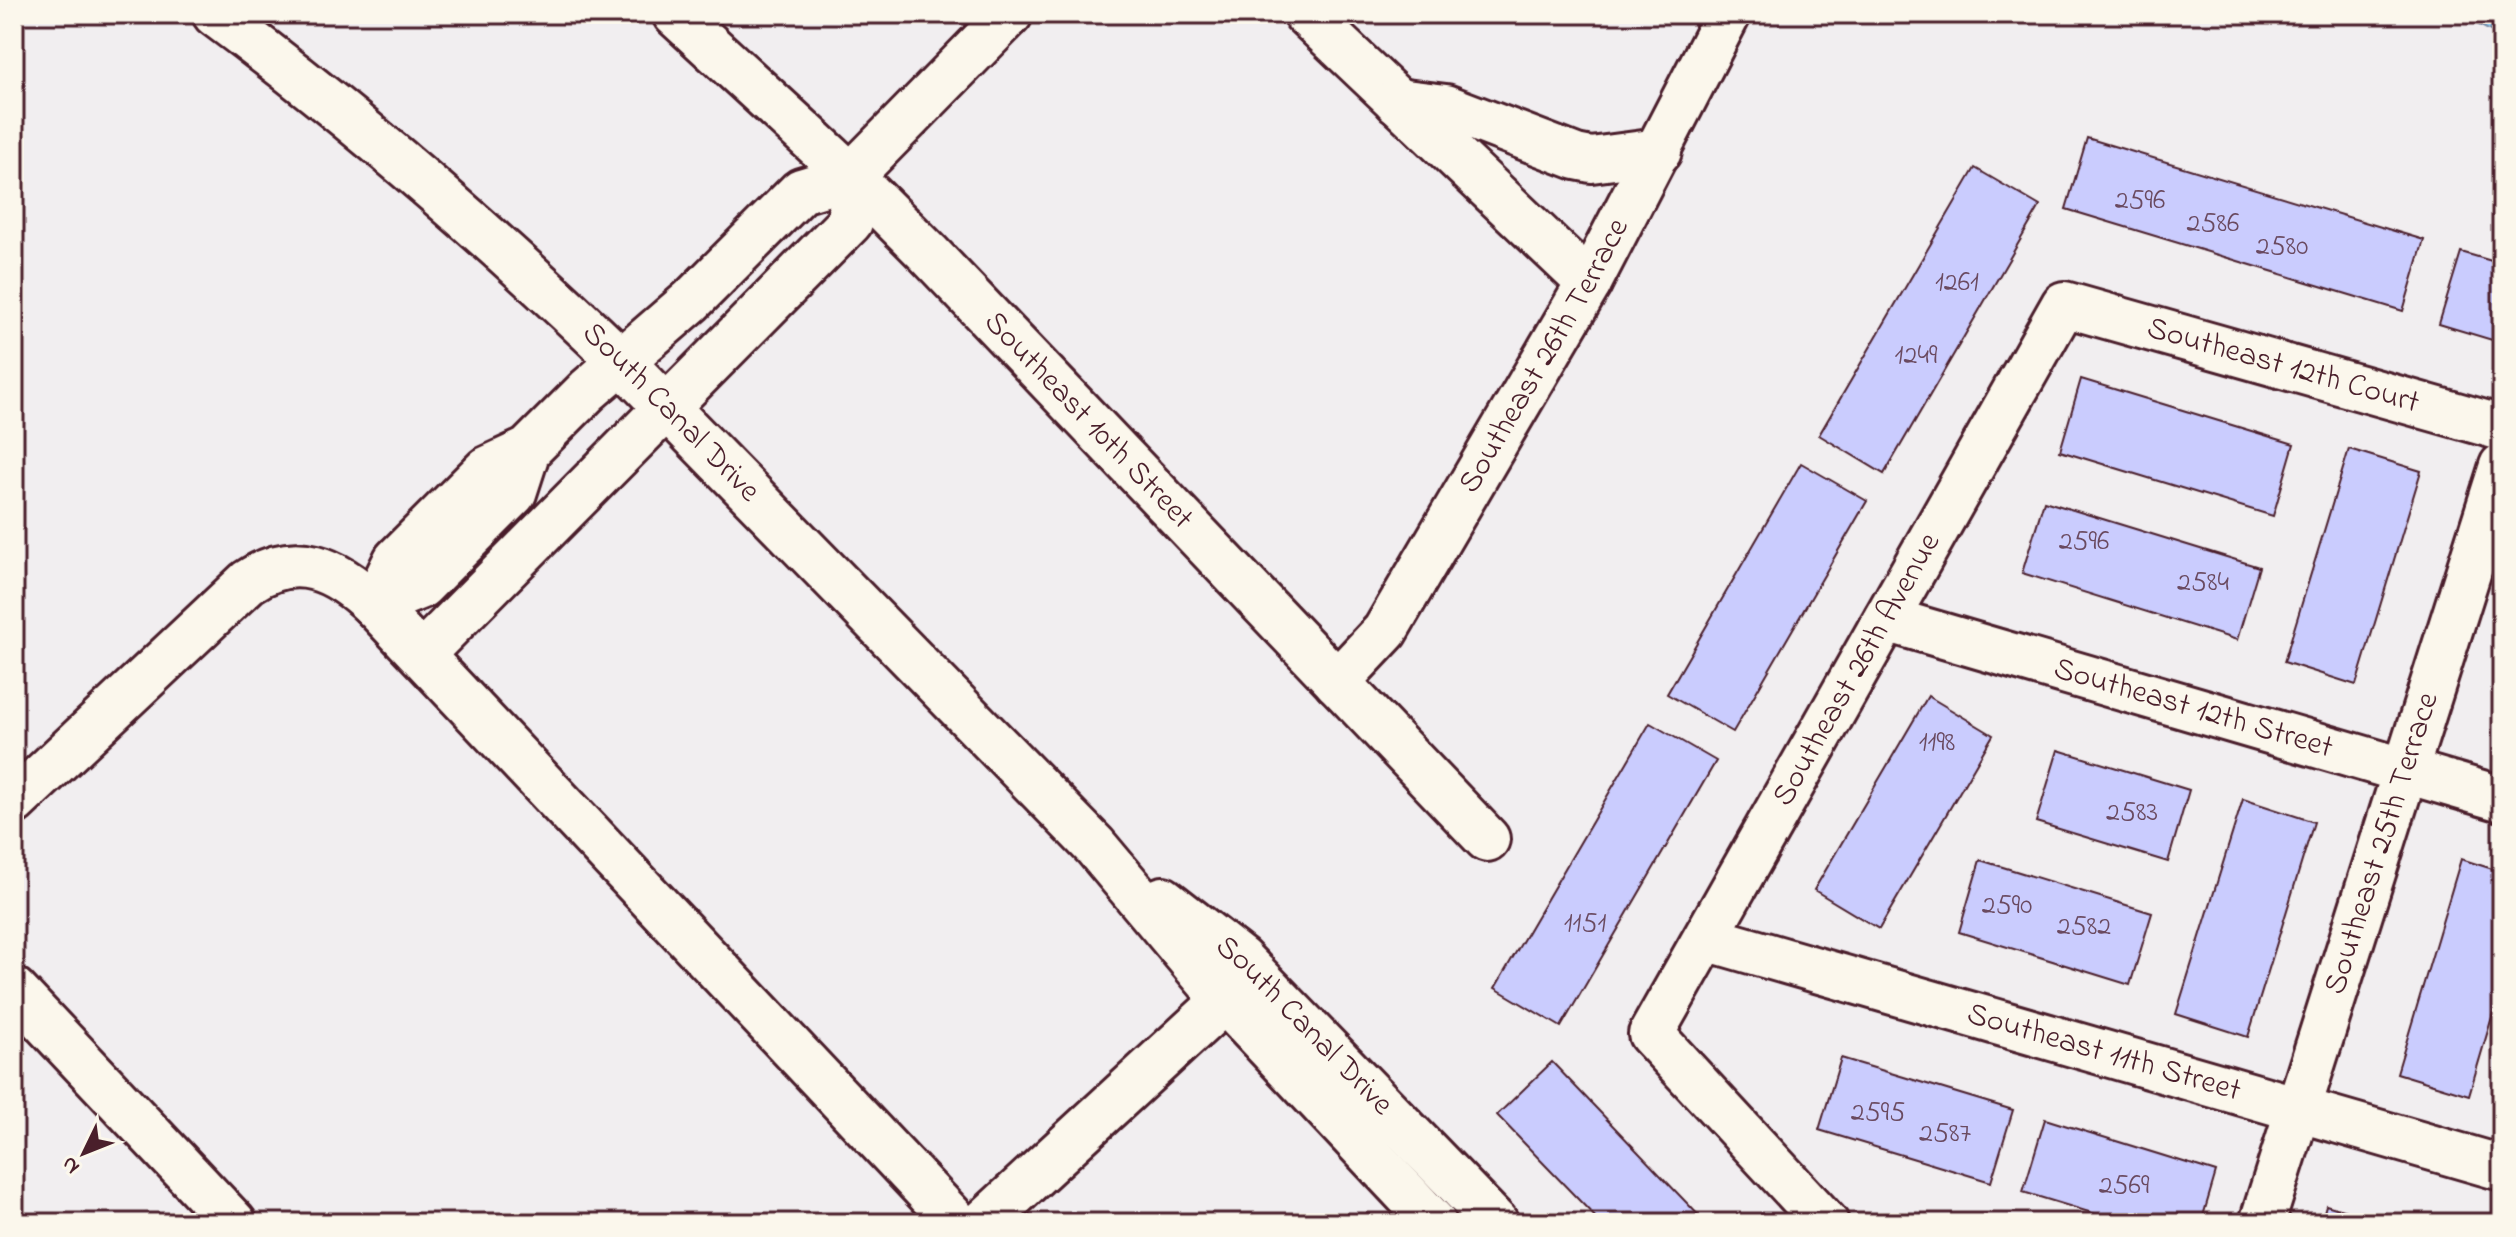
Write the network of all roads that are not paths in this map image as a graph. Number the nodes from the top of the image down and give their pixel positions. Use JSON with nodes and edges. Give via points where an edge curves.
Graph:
{"nodes":[{"id":1,"x":215,"y":14,"type":"edge"},
{"id":2,"x":675,"y":14,"type":"edge"},
{"id":3,"x":1010,"y":14,"type":"edge"},
{"id":4,"x":1306,"y":14,"type":"edge"},
{"id":5,"x":1728,"y":14,"type":"edge"},
{"id":6,"x":1397,"y":101,"type":"junction"},
{"id":7,"x":1659,"y":151,"type":"junction"},
{"id":8,"x":851,"y":176,"type":"junction"},
{"id":9,"x":750,"y":240,"type":"junction"},
{"id":10,"x":791,"y":283,"type":"junction"},
{"id":11,"x":1589,"y":283,"type":"junction"},
{"id":12,"x":2064,"y":304,"type":"joint"},
{"id":13,"x":621,"y":361,"type":"junction"},
{"id":14,"x":666,"y":408,"type":"junction"},
{"id":15,"x":2502,"y":428,"type":"edge"},
{"id":16,"x":2502,"y":466,"type":"edge"},
{"id":17,"x":374,"y":605,"type":"junction"},
{"id":18,"x":1886,"y":619,"type":"junction"},
{"id":19,"x":422,"y":654,"type":"junction"},
{"id":20,"x":1337,"y":682,"type":"junction"},
{"id":21,"x":2405,"y":771,"type":"junction"},
{"id":22,"x":2502,"y":799,"type":"edge"},
{"id":23,"x":14,"y":802,"type":"edge"},
{"id":24,"x":1487,"y":839,"type":"dead end"},
{"id":25,"x":1706,"y":938,"type":"junction"},
{"id":26,"x":1239,"y":987,"type":"junction"},
{"id":27,"x":14,"y":990,"type":"edge"},
{"id":28,"x":2298,"y":1109,"type":"junction"},
{"id":29,"x":2502,"y":1168,"type":"edge"},
{"id":30,"x":234,"y":1223,"type":"edge"},
{"id":31,"x":957,"y":1223,"type":"edge"},
{"id":32,"x":983,"y":1223,"type":"edge"},
{"id":33,"x":1434,"y":1223,"type":"edge"},
{"id":34,"x":1496,"y":1223,"type":"edge"},
{"id":35,"x":1826,"y":1223,"type":"edge"},
{"id":36,"x":2262,"y":1223,"type":"edge"}],
"edges":[{"from":1,"to":13,"type":"street","name":"South Canal Drive","via":[[417,177]]},
{"from":2,"to":8,"type":"street","name":"Southeast 10th Street"},
{"from":3,"to":8,"type":"street"},
{"from":4,"to":6,"type":"street"},
{"from":5,"to":7,"type":"street","name":"Southeast 26th Terrace"},
{"from":6,"to":7,"type":"street","via":[[1446,107],[1591,160]]},
{"from":6,"to":11,"type":"street"},
{"from":7,"to":11,"type":"street","name":"Southeast 26th Terrace"},
{"from":8,"to":9,"type":"street","via":[[801,191]]},
{"from":8,"to":10,"type":"street","via":[[850,222]]},
{"from":8,"to":20,"type":"street","name":"Southeast 10th Street"},
{"from":9,"to":10,"type":"street"},
{"from":9,"to":13,"type":"street"},
{"from":10,"to":14,"type":"street"},
{"from":11,"to":20,"type":"street","name":"Southeast 26th Terrace","via":[[1385,631]]},
{"from":12,"to":15,"type":"street","name":"Southeast 12th Court"},
{"from":12,"to":18,"type":"street","name":"Southeast 26th Avenue"},
{"from":13,"to":14,"type":"street","name":"South Canal Drive"},
{"from":13,"to":17,"type":"street","via":[[528,450],[487,469],[396,560]]},
{"from":14,"to":19,"type":"street"},
{"from":14,"to":26,"type":"street","name":"South Canal Drive"},
{"from":16,"to":21,"type":"street","name":"Southeast 25th Terrace"},
{"from":17,"to":19,"type":"street"},
{"from":17,"to":23,"type":"street","via":[[349,581],[319,566],[291,564],[259,574]]},
{"from":18,"to":21,"type":"street","name":"Southeast 12th Street"},
{"from":18,"to":25,"type":"street","name":"Southeast 26th Avenue"},
{"from":19,"to":31,"type":"street"},
{"from":20,"to":24,"type":"street","name":"Southeast 10th Street"},
{"from":21,"to":22,"type":"street","name":"Southeast 12th Street"},
{"from":21,"to":28,"type":"street","name":"Southeast 25th Terrace"},
{"from":25,"to":28,"type":"street","name":"Southeast 11th Street"},
{"from":25,"to":35,"type":"street","name":"Southeast 26th Avenue","via":[[1651,1034]]},
{"from":26,"to":32,"type":"street"},
{"from":26,"to":33,"type":"street","name":"South Canal Drive"},
{"from":26,"to":34,"type":"street","name":"South Canal Drive"},
{"from":27,"to":30,"type":"street"},
{"from":28,"to":29,"type":"street","name":"Southeast 11th Street"},
{"from":28,"to":36,"type":"street","name":"Southeast 25th Terrace"}]}
